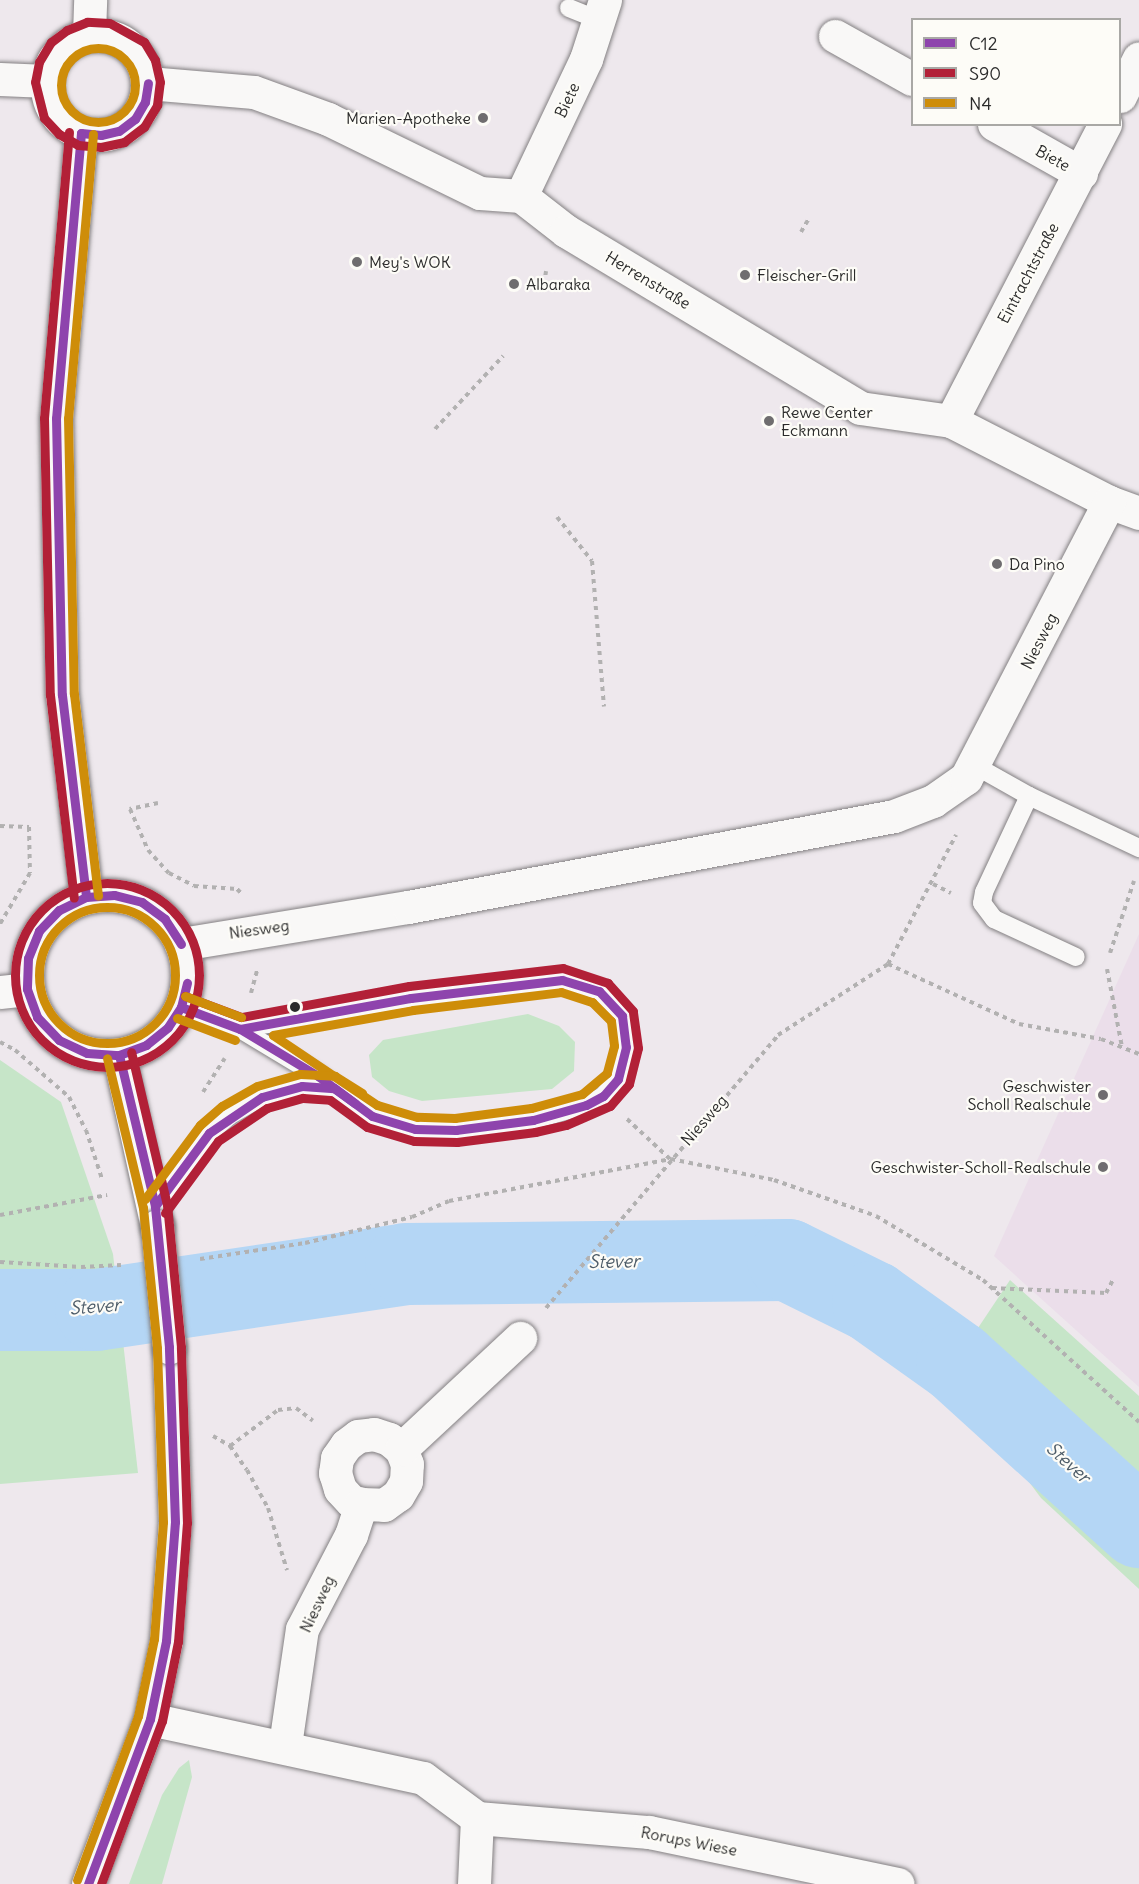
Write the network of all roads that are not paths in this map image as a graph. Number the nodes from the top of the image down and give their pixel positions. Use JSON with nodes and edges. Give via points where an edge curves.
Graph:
{"nodes":[{"id":1,"x":90,"y":0,"type":"edge"},
{"id":2,"x":591,"y":9,"type":"edge"},
{"id":3,"x":89,"y":34,"type":"junction"},
{"id":4,"x":835,"y":36,"type":"dead end"},
{"id":5,"x":1139,"y":58,"type":"edge"},
{"id":6,"x":911,"y":78,"type":"edge"},
{"id":7,"x":0,"y":79,"type":"edge"},
{"id":8,"x":47,"y":81,"type":"junction"},
{"id":9,"x":148,"y":83,"type":"junction"},
{"id":10,"x":1121,"y":92,"type":"edge"},
{"id":11,"x":998,"y":126,"type":"edge"},
{"id":12,"x":1104,"y":126,"type":"edge"},
{"id":13,"x":81,"y":133,"type":"junction"},
{"id":14,"x":1081,"y":173,"type":"junction"},
{"id":15,"x":521,"y":196,"type":"junction"},
{"id":16,"x":951,"y":421,"type":"junction"},
{"id":17,"x":1124,"y":508,"type":"edge"},
{"id":18,"x":970,"y":771,"type":"junction"},
{"id":19,"x":1029,"y":796,"type":"junction"},
{"id":20,"x":1139,"y":848,"type":"edge"},
{"id":21,"x":86,"y":897,"type":"junction"},
{"id":22,"x":181,"y":944,"type":"junction"},
{"id":23,"x":1076,"y":957,"type":"dead end"},
{"id":24,"x":13,"y":990,"type":"edge"},
{"id":25,"x":181,"y":1007,"type":"junction"},
{"id":26,"x":240,"y":1029,"type":"junction"},
{"id":27,"x":119,"y":1055,"type":"junction"},
{"id":28,"x":334,"y":1088,"type":"junction"},
{"id":29,"x":156,"y":1216,"type":"junction"},
{"id":30,"x":520,"y":1338,"type":"road end"},
{"id":31,"x":400,"y":1449,"type":"junction"},
{"id":32,"x":361,"y":1504,"type":"junction"},
{"id":33,"x":150,"y":1719,"type":"junction"},
{"id":34,"x":285,"y":1745,"type":"junction"},
{"id":35,"x":477,"y":1818,"type":"junction"},
{"id":36,"x":88,"y":1884,"type":"edge"},
{"id":37,"x":474,"y":1884,"type":"edge"},
{"id":38,"x":898,"y":1884,"type":"edge"}],
"edges":[{"from":1,"to":3,"type":"street"},
{"from":2,"to":15,"type":"street","name":"Biete","via":[[586,59]]},
{"from":3,"to":8,"type":"street","via":[[60,50]]},
{"from":3,"to":9,"type":"street","via":[[107,35],[136,51]]},
{"from":4,"to":6,"type":"street"},
{"from":5,"to":10,"type":"street"},
{"from":7,"to":8,"type":"street"},
{"from":8,"to":13,"type":"street","via":[[55,113]]},
{"from":9,"to":13,"type":"street","via":[[145,102],[127,125],[101,135]]},
{"from":9,"to":15,"type":"street","via":[[254,92],[328,119],[480,193]]},
{"from":11,"to":14,"type":"street","name":"Biete"},
{"from":12,"to":14,"type":"street","name":"Eintrachtstraße"},
{"from":13,"to":21,"type":"street","via":[[56,418],[62,695]]},
{"from":14,"to":16,"type":"street","name":"Eintrachtstraße"},
{"from":15,"to":16,"type":"street","name":"Herrenstraße","via":[[566,231],[860,408]]},
{"from":16,"to":17,"type":"street","name":"Herrenstraße"},
{"from":17,"to":18,"type":"street","name":"Niesweg"},
{"from":18,"to":19,"type":"lane"},
{"from":18,"to":22,"type":"street","name":"Niesweg","via":[[933,801],[894,816],[408,907]]},
{"from":19,"to":20,"type":"lane"},
{"from":19,"to":23,"type":"lane","via":[[982,903],[994,919]]},
{"from":21,"to":22,"type":"street","via":[[114,895],[142,902],[165,919]]},
{"from":21,"to":24,"type":"street","via":[[59,910],[39,931]]},
{"from":22,"to":25,"type":"street","via":[[187,983]]},
{"from":24,"to":27,"type":"street","via":[[59,1040],[87,1053]]},
{"from":25,"to":26,"type":"lane"},
{"from":25,"to":27,"type":"street","via":[[168,1027],[146,1046]]},
{"from":26,"to":28,"type":"lane"},
{"from":26,"to":28,"type":"lane","via":[[411,998],[562,980],[599,991],[622,1016],[626,1047],[618,1079],[603,1096],[562,1114],[456,1130],[415,1129],[372,1116]]},
{"from":27,"to":29,"type":"street"},
{"from":28,"to":29,"type":"lane","via":[[302,1086],[262,1097],[229,1116],[209,1133]]},
{"from":29,"to":33,"type":"street","bridge":true,"via":[[169,1347],[175,1522],[166,1641]]},
{"from":30,"to":31,"type":"street"},
{"from":31,"to":32,"type":"street","via":[[407,1464],[406,1481],[398,1495],[384,1505]]},
{"from":31,"to":32,"type":"street","via":[[389,1439],[374,1434],[358,1437],[346,1445],[337,1458],[335,1473],[340,1489],[351,1501]]},
{"from":32,"to":34,"type":"street","name":"Niesweg","via":[[351,1534],[303,1629]]},
{"from":33,"to":34,"type":"street"},
{"from":33,"to":36,"type":"street"},
{"from":34,"to":35,"type":"street","via":[[423,1778]]},
{"from":35,"to":37,"type":"street"},
{"from":35,"to":38,"type":"street","name":"Rorups Wiese","via":[[649,1832]]}]}
